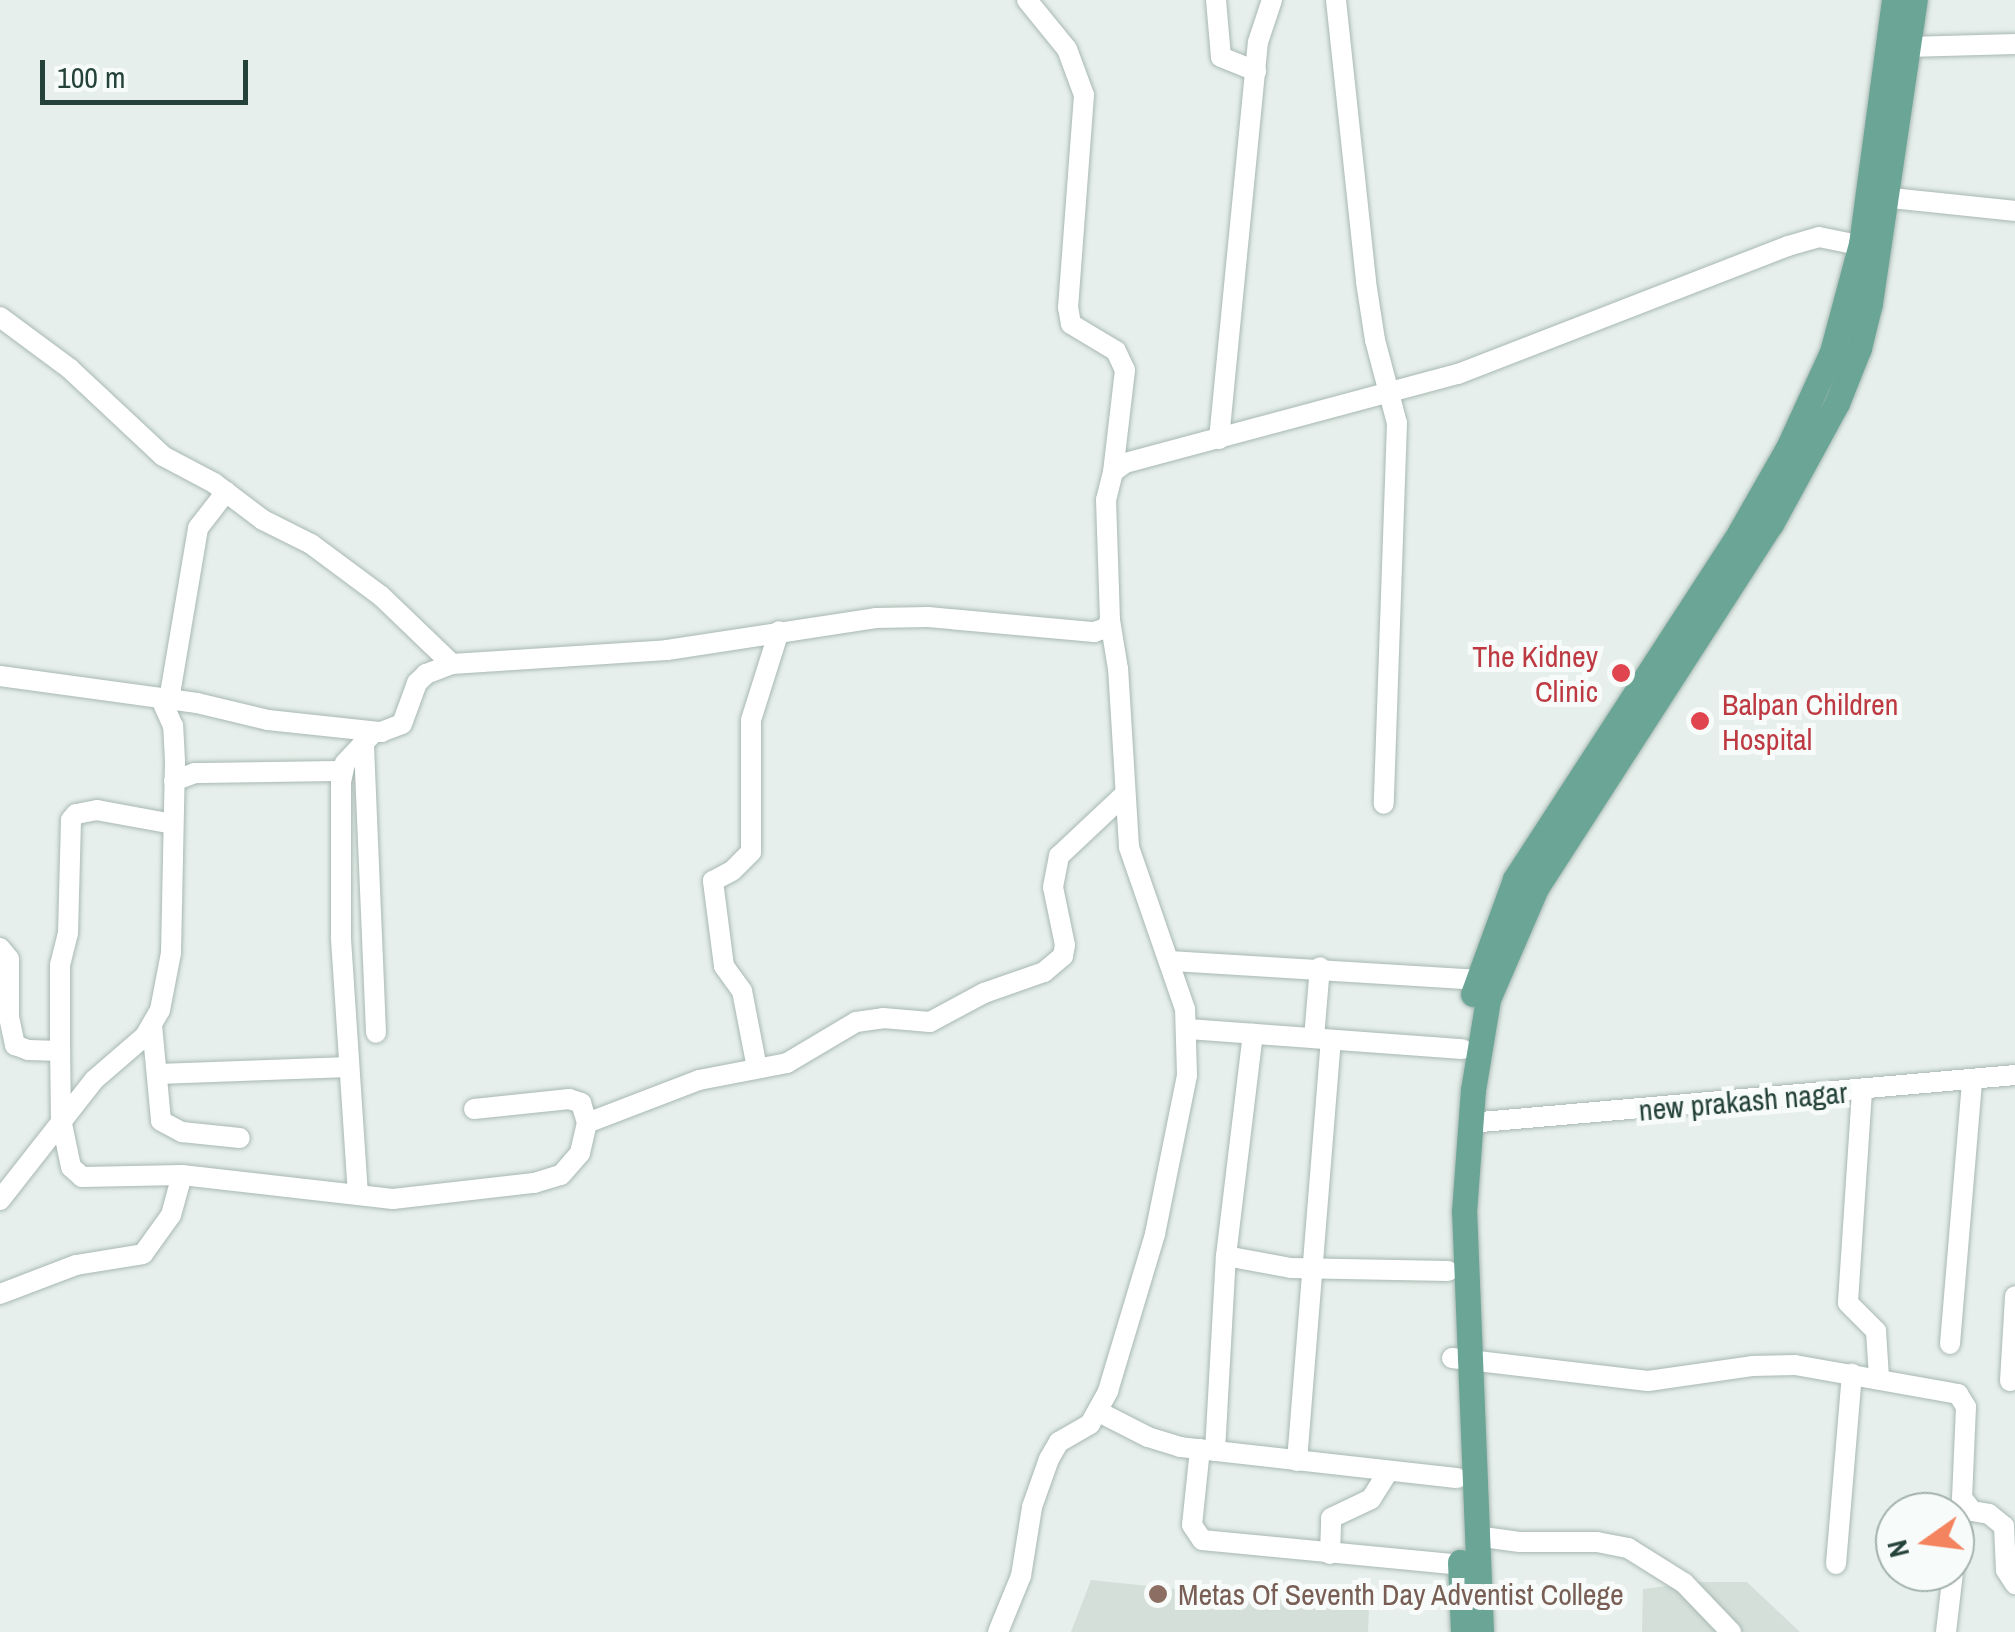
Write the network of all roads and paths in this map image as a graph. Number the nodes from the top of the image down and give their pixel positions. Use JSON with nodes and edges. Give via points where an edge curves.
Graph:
{"nodes":[{"id":1,"x":1028,"y":0,"type":"edge"},
{"id":2,"x":1216,"y":0,"type":"edge"},
{"id":3,"x":1272,"y":0,"type":"edge"},
{"id":4,"x":1336,"y":0,"type":"edge"},
{"id":5,"x":1894,"y":0,"type":"edge"},
{"id":6,"x":1916,"y":0,"type":"edge"},
{"id":7,"x":2015,"y":44,"type":"edge"},
{"id":8,"x":1908,"y":48,"type":"junction"},
{"id":9,"x":1256,"y":71,"type":"junction"},
{"id":10,"x":1877,"y":197,"type":"junction"},
{"id":11,"x":2015,"y":211,"type":"edge"},
{"id":12,"x":1870,"y":247,"type":"junction"},
{"id":13,"x":0,"y":317,"type":"edge"},
{"id":14,"x":1388,"y":393,"type":"junction"},
{"id":15,"x":1219,"y":438,"type":"junction"},
{"id":16,"x":1113,"y":472,"type":"junction"},
{"id":17,"x":226,"y":492,"type":"junction"},
{"id":18,"x":1110,"y":620,"type":"junction"},
{"id":19,"x":779,"y":630,"type":"junction"},
{"id":20,"x":452,"y":664,"type":"junction"},
{"id":21,"x":0,"y":676,"type":"edge"},
{"id":22,"x":165,"y":700,"type":"junction"},
{"id":23,"x":369,"y":739,"type":"junction"},
{"id":24,"x":342,"y":771,"type":"junction"},
{"id":25,"x":174,"y":781,"type":"junction"},
{"id":26,"x":1124,"y":795,"type":"junction"},
{"id":27,"x":1384,"y":804,"type":"dead end"},
{"id":28,"x":172,"y":824,"type":"junction"},
{"id":29,"x":0,"y":948,"type":"edge"},
{"id":30,"x":1170,"y":960,"type":"junction"},
{"id":31,"x":1320,"y":967,"type":"junction"},
{"id":32,"x":1478,"y":980,"type":"junction"},
{"id":33,"x":152,"y":1025,"type":"junction"},
{"id":34,"x":1188,"y":1029,"type":"junction"},
{"id":35,"x":376,"y":1034,"type":"dead end"},
{"id":36,"x":1252,"y":1034,"type":"junction"},
{"id":37,"x":1322,"y":1039,"type":"junction"},
{"id":38,"x":1462,"y":1049,"type":"junction"},
{"id":39,"x":60,"y":1051,"type":"junction"},
{"id":40,"x":349,"y":1067,"type":"junction"},
{"id":41,"x":756,"y":1068,"type":"junction"},
{"id":42,"x":158,"y":1074,"type":"junction"},
{"id":43,"x":2015,"y":1075,"type":"edge"},
{"id":44,"x":1972,"y":1080,"type":"junction"},
{"id":45,"x":1862,"y":1091,"type":"junction"},
{"id":46,"x":474,"y":1109,"type":"dead end"},
{"id":47,"x":62,"y":1119,"type":"junction"},
{"id":48,"x":586,"y":1122,"type":"junction"},
{"id":49,"x":1470,"y":1123,"type":"junction"},
{"id":50,"x":240,"y":1138,"type":"dead end"},
{"id":51,"x":182,"y":1175,"type":"junction"},
{"id":52,"x":358,"y":1195,"type":"junction"},
{"id":53,"x":0,"y":1200,"type":"edge"},
{"id":54,"x":1226,"y":1256,"type":"junction"},
{"id":55,"x":1310,"y":1269,"type":"junction"},
{"id":56,"x":1448,"y":1271,"type":"junction"},
{"id":57,"x":0,"y":1294,"type":"edge"},
{"id":58,"x":2015,"y":1296,"type":"edge"},
{"id":59,"x":1950,"y":1344,"type":"dead end"},
{"id":60,"x":1460,"y":1360,"type":"junction"},
{"id":61,"x":1852,"y":1374,"type":"junction"},
{"id":62,"x":1879,"y":1378,"type":"junction"},
{"id":63,"x":2010,"y":1382,"type":"dead end"},
{"id":64,"x":1099,"y":1412,"type":"junction"},
{"id":65,"x":1207,"y":1450,"type":"junction"},
{"id":66,"x":1297,"y":1461,"type":"junction"},
{"id":67,"x":1388,"y":1472,"type":"junction"},
{"id":68,"x":1456,"y":1478,"type":"junction"},
{"id":69,"x":1962,"y":1492,"type":"edge"},
{"id":70,"x":1975,"y":1512,"type":"edge"},
{"id":71,"x":1476,"y":1536,"type":"junction"},
{"id":72,"x":1330,"y":1554,"type":"junction"},
{"id":73,"x":1460,"y":1564,"type":"junction"},
{"id":74,"x":1836,"y":1564,"type":"dead end"},
{"id":75,"x":2015,"y":1584,"type":"edge"},
{"id":76,"x":1951,"y":1592,"type":"edge"},
{"id":77,"x":998,"y":1632,"type":"edge"},
{"id":78,"x":1463,"y":1632,"type":"edge"},
{"id":79,"x":1481,"y":1632,"type":"edge"},
{"id":80,"x":1731,"y":1632,"type":"edge"},
{"id":81,"x":1946,"y":1632,"type":"edge"}],
"edges":[{"from":1,"to":16,"type":"street","via":[[1068,49],[1084,95],[1068,307],[1071,324],[1116,352],[1125,370]]},
{"from":2,"to":9,"type":"street","via":[[1221,57]]},
{"from":3,"to":9,"type":"street"},
{"from":4,"to":14,"type":"street","via":[[1366,282]]},
{"from":5,"to":10,"type":"main road"},
{"from":6,"to":8,"type":"main road"},
{"from":7,"to":8,"type":"street"},
{"from":8,"to":10,"type":"main road"},
{"from":9,"to":15,"type":"street"},
{"from":10,"to":11,"type":"street"},
{"from":10,"to":12,"type":"main road"},
{"from":12,"to":14,"type":"street","via":[[1819,237],[1788,246],[1474,369]]},
{"from":12,"to":32,"type":"main road","via":[[1788,448],[1515,879]]},
{"from":12,"to":49,"type":"main road","via":[[1859,348],[1811,454],[1521,915],[1488,999]]},
{"from":13,"to":17,"type":"street","via":[[69,368],[163,456]]},
{"from":14,"to":15,"type":"street"},
{"from":14,"to":27,"type":"street","via":[[1397,423]]},
{"from":15,"to":16,"type":"street","via":[[1137,458]]},
{"from":16,"to":18,"type":"street","via":[[1106,500]]},
{"from":17,"to":20,"type":"street","via":[[381,596]]},
{"from":17,"to":22,"type":"street","via":[[198,528]]},
{"from":18,"to":19,"type":"street","via":[[1106,628],[1083,632],[928,616]]},
{"from":18,"to":26,"type":"street"},
{"from":19,"to":20,"type":"street","via":[[667,650]]},
{"from":19,"to":41,"type":"street","via":[[750,720],[750,852],[713,881],[724,966],[742,991]]},
{"from":20,"to":23,"type":"street","via":[[418,683],[402,724]]},
{"from":21,"to":22,"type":"street"},
{"from":22,"to":23,"type":"street"},
{"from":22,"to":25,"type":"street","via":[[173,726]]},
{"from":23,"to":24,"type":"street"},
{"from":23,"to":35,"type":"street"},
{"from":24,"to":25,"type":"street","via":[[195,774]]},
{"from":24,"to":40,"type":"street","via":[[340,919]]},
{"from":25,"to":28,"type":"street"},
{"from":26,"to":30,"type":"street","via":[[1133,867]]},
{"from":26,"to":41,"type":"street","via":[[1059,856],[1053,887],[1065,945],[1055,965],[930,1022],[856,1022],[800,1058]]},
{"from":28,"to":33,"type":"street","via":[[170,953]]},
{"from":28,"to":39,"type":"street","via":[[97,810],[71,820]]},
{"from":29,"to":39,"type":"street","via":[[9,958],[15,1045]]},
{"from":30,"to":31,"type":"street"},
{"from":30,"to":34,"type":"street"},
{"from":31,"to":32,"type":"street"},
{"from":31,"to":37,"type":"street"},
{"from":32,"to":38,"type":"main road"},
{"from":33,"to":42,"type":"street"},
{"from":33,"to":47,"type":"street"},
{"from":34,"to":36,"type":"street"},
{"from":34,"to":64,"type":"street","via":[[1186,1074],[1155,1234]]},
{"from":36,"to":37,"type":"street"},
{"from":36,"to":54,"type":"street"},
{"from":37,"to":38,"type":"street"},
{"from":37,"to":55,"type":"street"},
{"from":38,"to":56,"type":"main road"},
{"from":39,"to":47,"type":"street"},
{"from":40,"to":42,"type":"street"},
{"from":40,"to":52,"type":"street"},
{"from":41,"to":48,"type":"street","via":[[699,1080]]},
{"from":42,"to":50,"type":"street","via":[[165,1125]]},
{"from":43,"to":44,"type":"street","name":"new prakash nagar"},
{"from":44,"to":45,"type":"street","name":"new prakash nagar"},
{"from":44,"to":59,"type":"street"},
{"from":45,"to":49,"type":"street","name":"new prakash nagar"},
{"from":45,"to":62,"type":"street","via":[[1848,1303],[1876,1332]]},
{"from":46,"to":48,"type":"street","via":[[569,1099],[581,1102]]},
{"from":47,"to":51,"type":"street","via":[[76,1174]]},
{"from":47,"to":53,"type":"street"},
{"from":48,"to":52,"type":"street","via":[[580,1153],[561,1175],[404,1198]]},
{"from":49,"to":60,"type":"main road"},
{"from":51,"to":52,"type":"street"},
{"from":51,"to":57,"type":"street","via":[[171,1215],[143,1254],[76,1265]]},
{"from":54,"to":55,"type":"street"},
{"from":54,"to":65,"type":"street"},
{"from":55,"to":56,"type":"street"},
{"from":55,"to":66,"type":"street"},
{"from":56,"to":60,"type":"main road"},
{"from":58,"to":63,"type":"street"},
{"from":60,"to":61,"type":"street","via":[[1648,1381],[1775,1365]]},
{"from":60,"to":68,"type":"main road"},
{"from":60,"to":71,"type":"main road"},
{"from":61,"to":62,"type":"street"},
{"from":61,"to":74,"type":"street"},
{"from":62,"to":69,"type":"street","via":[[1964,1399]]},
{"from":64,"to":65,"type":"street","via":[[1162,1442]]},
{"from":64,"to":77,"type":"street","via":[[1059,1442],[1049,1459],[1032,1507],[1021,1576]]},
{"from":65,"to":66,"type":"street"},
{"from":65,"to":72,"type":"street","via":[[1192,1525],[1202,1540]]},
{"from":66,"to":67,"type":"street"},
{"from":67,"to":68,"type":"street"},
{"from":67,"to":72,"type":"street","via":[[1371,1499],[1331,1518]]},
{"from":68,"to":73,"type":"main road"},
{"from":70,"to":75,"type":"street","via":[[2004,1526],[2006,1570]]},
{"from":71,"to":79,"type":"main road"},
{"from":71,"to":80,"type":"street","via":[[1628,1548],[1684,1583]]},
{"from":72,"to":73,"type":"street"},
{"from":73,"to":78,"type":"main road"},
{"from":76,"to":81,"type":"street"}]}
